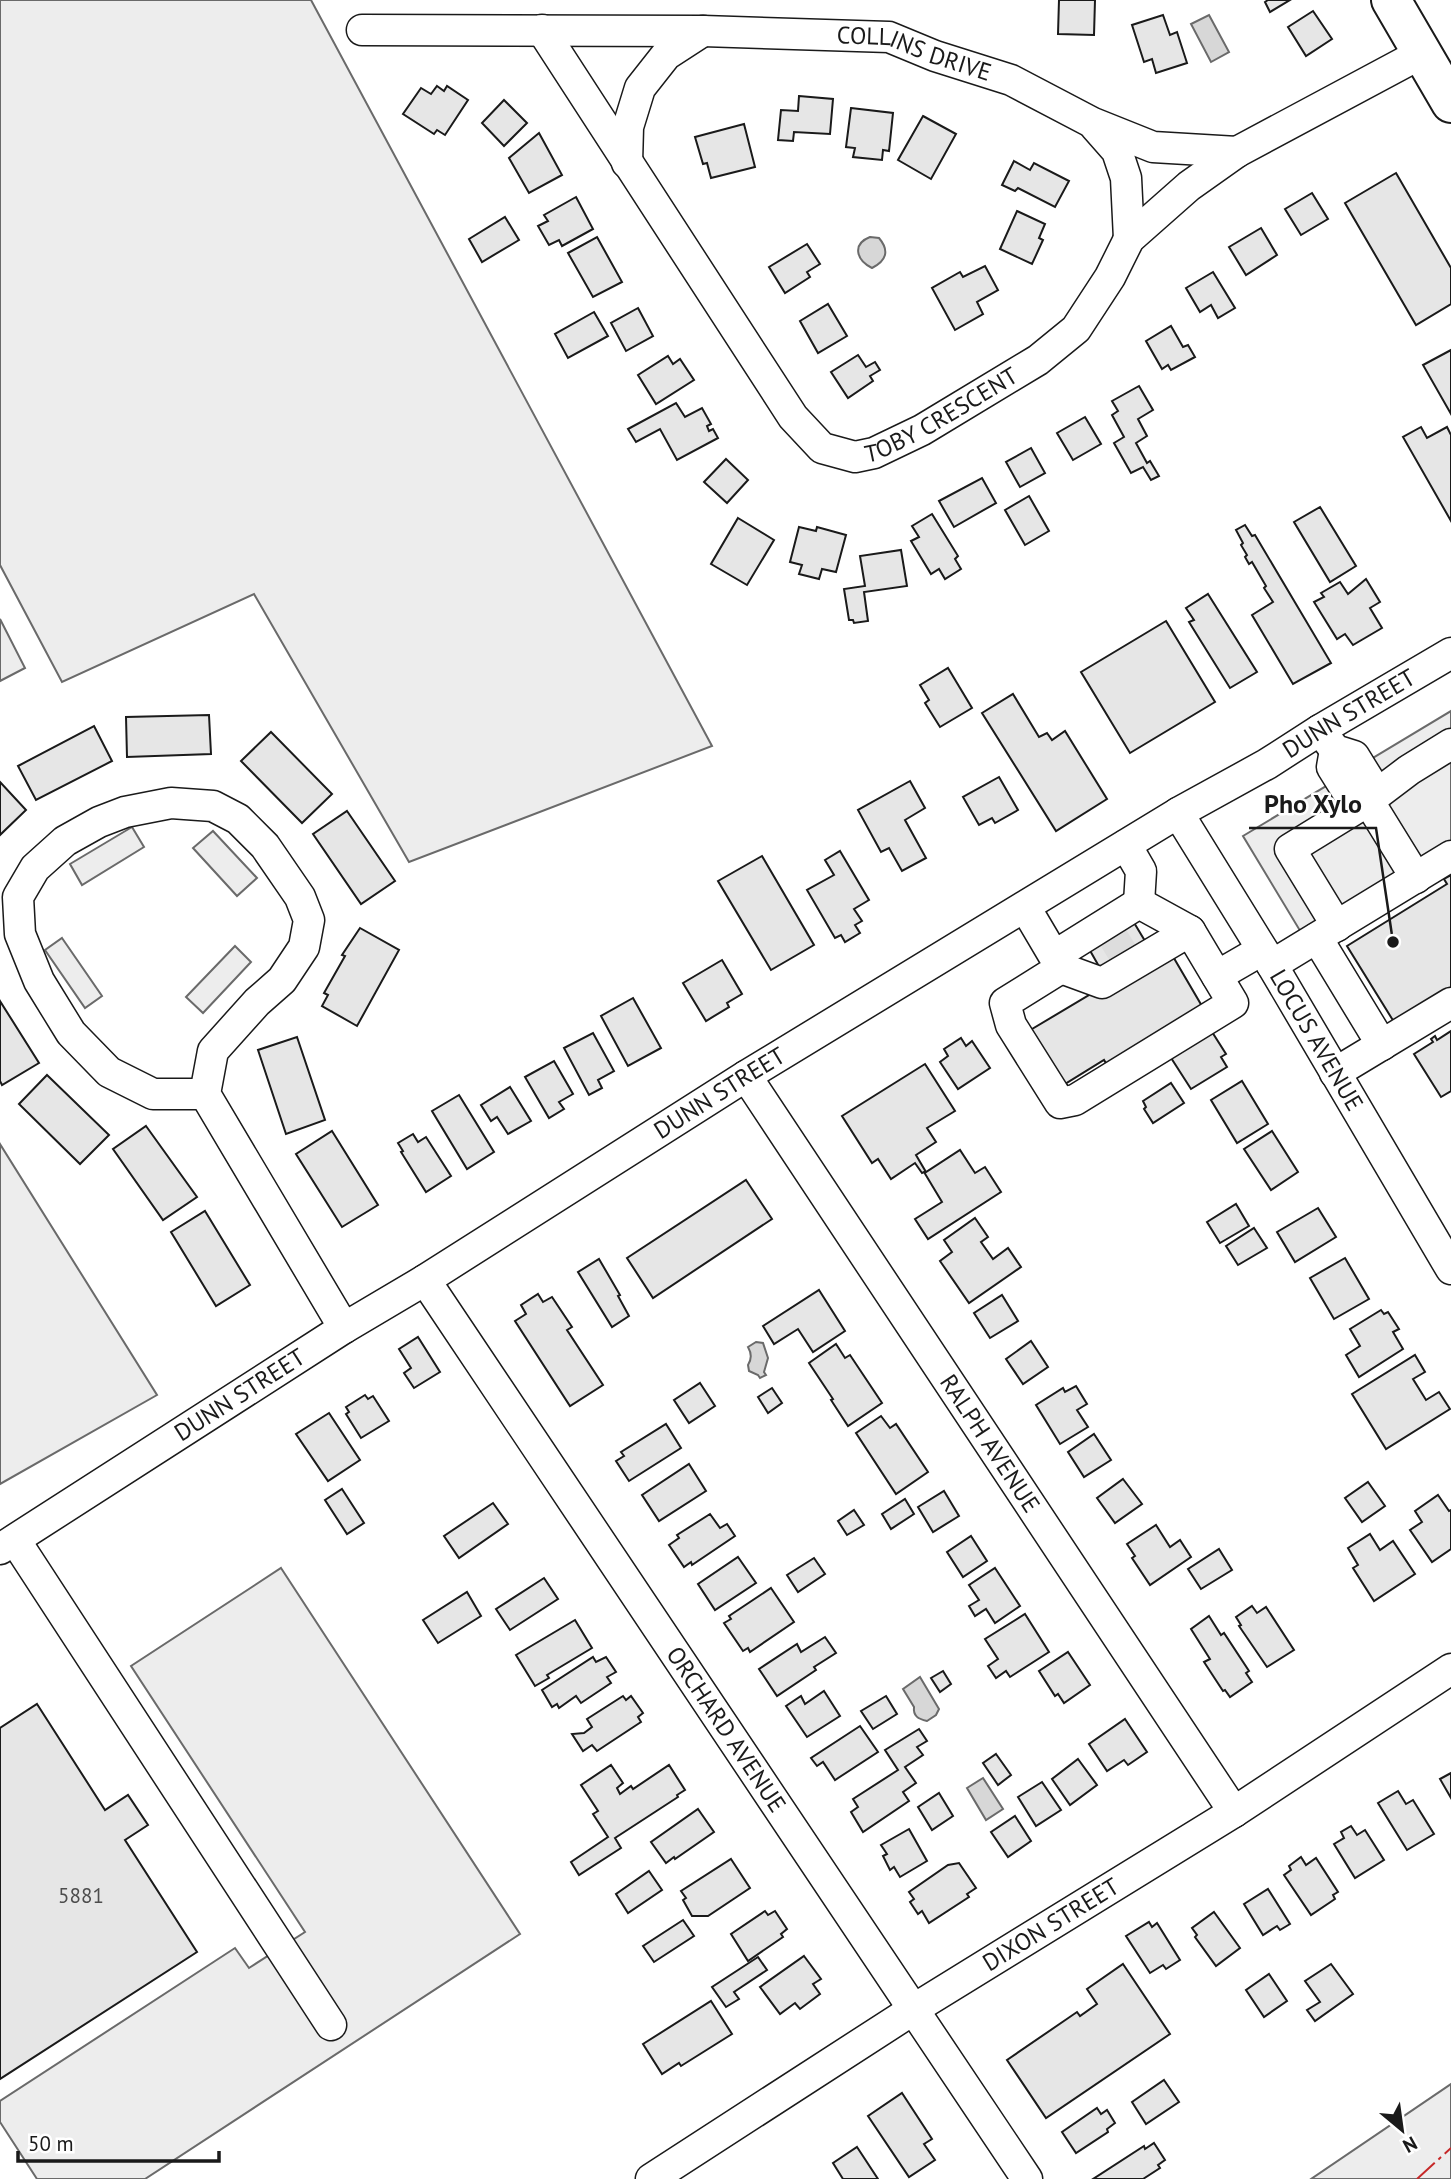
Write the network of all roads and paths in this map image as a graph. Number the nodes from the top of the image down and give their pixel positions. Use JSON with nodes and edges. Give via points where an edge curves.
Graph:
{"nodes":[{"id":1,"x":1391,"y":0,"type":"edge"},
{"id":2,"x":362,"y":30,"type":"dead end"},
{"id":3,"x":542,"y":30,"type":"junction"},
{"id":4,"x":703,"y":31,"type":"junction"},
{"id":5,"x":1422,"y":54,"type":"junction"},
{"id":6,"x":1448,"y":90,"type":"edge"},
{"id":7,"x":1093,"y":123,"type":"junction"},
{"id":8,"x":1237,"y":152,"type":"junction"},
{"id":9,"x":627,"y":163,"type":"junction"},
{"id":10,"x":1129,"y":239,"type":"junction"},
{"id":11,"x":1451,"y":653,"type":"edge"},
{"id":12,"x":1328,"y":740,"type":"junction"},
{"id":13,"x":1451,"y":744,"type":"edge"},
{"id":14,"x":1367,"y":799,"type":"junction"},
{"id":15,"x":1178,"y":813,"type":"junction"},
{"id":16,"x":1126,"y":845,"type":"junction"},
{"id":17,"x":1451,"y":856,"type":"edge"},
{"id":18,"x":1416,"y":878,"type":"junction"},
{"id":19,"x":1139,"y":903,"type":"junction"},
{"id":20,"x":1025,"y":906,"type":"junction"},
{"id":21,"x":1190,"y":931,"type":"junction"},
{"id":22,"x":1327,"y":932,"type":"junction"},
{"id":23,"x":1267,"y":958,"type":"junction"},
{"id":24,"x":1058,"y":962,"type":"junction"},
{"id":25,"x":1217,"y":975,"type":"junction"},
{"id":26,"x":1451,"y":1003,"type":"edge"},
{"id":27,"x":1382,"y":1045,"type":"junction"},
{"id":28,"x":1335,"y":1073,"type":"junction"},
{"id":29,"x":746,"y":1076,"type":"junction"},
{"id":30,"x":205,"y":1094,"type":"junction"},
{"id":31,"x":1451,"y":1269,"type":"edge"},
{"id":32,"x":425,"y":1280,"type":"junction"},
{"id":33,"x":344,"y":1328,"type":"junction"},
{"id":34,"x":8,"y":1544,"type":"edge"},
{"id":35,"x":1451,"y":1670,"type":"edge"},
{"id":36,"x":1234,"y":1812,"type":"junction"},
{"id":37,"x":914,"y":2009,"type":"junction"},
{"id":38,"x":331,"y":2025,"type":"dead end"},
{"id":39,"x":651,"y":2179,"type":"edge"},
{"id":40,"x":1027,"y":2179,"type":"edge"}],
"edges":[{"from":1,"to":5,"type":"main road"},
{"from":2,"to":3,"type":"street","name":"COLLINS DRIVE"},
{"from":3,"to":4,"type":"street","name":"COLLINS DRIVE"},
{"from":3,"to":9,"type":"street","name":"TOBY CRESCENT"},
{"from":4,"to":7,"type":"street","name":"COLLINS DRIVE","via":[[889,37],[935,57],[1011,80]]},
{"from":4,"to":9,"type":"street","via":[[666,55],[640,88],[628,127]]},
{"from":5,"to":6,"type":"main road"},
{"from":5,"to":8,"type":"street"},
{"from":7,"to":8,"type":"street","name":"COLLINS DRIVE","via":[[1153,147]]},
{"from":7,"to":10,"type":"street","name":"TOBY CRESCENT","via":[[1117,151],[1126,178]]},
{"from":8,"to":10,"type":"street","name":"TOBY CRESCENT","via":[[1189,186]]},
{"from":9,"to":10,"type":"street","name":"TOBY CRESCENT","via":[[793,417],[822,448],[855,457],[922,430],[1038,360],[1076,329]]},
{"from":11,"to":12,"type":"street","name":"DUNN STREET"},
{"from":12,"to":14,"type":"street","via":[[1354,756],[1371,785]]},
{"from":12,"to":15,"type":"street","name":"DUNN STREET","via":[[1267,764]]},
{"from":13,"to":14,"type":"street"},
{"from":14,"to":18,"type":"street"},
{"from":14,"to":22,"type":"street","via":[[1290,849]]},
{"from":15,"to":16,"type":"street","name":"DUNN STREET"},
{"from":15,"to":23,"type":"street","name":"LOCUS AVENUE"},
{"from":16,"to":19,"type":"street","via":[[1141,871]]},
{"from":16,"to":20,"type":"street","name":"DUNN STREET"},
{"from":17,"to":18,"type":"street"},
{"from":18,"to":22,"type":"street"},
{"from":19,"to":21,"type":"street"},
{"from":19,"to":24,"type":"street"},
{"from":20,"to":24,"type":"street"},
{"from":20,"to":29,"type":"street","name":"DUNN STREET"},
{"from":21,"to":24,"type":"street","via":[[1102,983]]},
{"from":21,"to":25,"type":"street"},
{"from":22,"to":23,"type":"street"},
{"from":22,"to":27,"type":"street"},
{"from":23,"to":25,"type":"street"},
{"from":23,"to":28,"type":"street","name":"LOCUS AVENUE"},
{"from":24,"to":25,"type":"street","via":[[1004,1003],[1011,1025],[1060,1103],[1075,1100],[1233,1003]]},
{"from":26,"to":27,"type":"street"},
{"from":27,"to":28,"type":"street"},
{"from":28,"to":31,"type":"street","name":"LOCUS AVENUE"},
{"from":29,"to":32,"type":"street","name":"DUNN STREET"},
{"from":29,"to":36,"type":"street","name":"RALPH AVENUE"},
{"from":30,"to":30,"type":"street","via":[[214,1051],[282,980],[304,947],[309,920],[300,897],[265,846],[238,819],[213,806],[171,803],[125,812],[65,841],[34,868],[18,897],[20,934],[39,981],[71,1033],[109,1072],[153,1094]]},
{"from":30,"to":33,"type":"street"},
{"from":32,"to":33,"type":"street","name":"DUNN STREET"},
{"from":32,"to":37,"type":"street","name":"ORCHARD AVENUE"},
{"from":33,"to":34,"type":"street","name":"DUNN STREET"},
{"from":34,"to":38,"type":"street"},
{"from":35,"to":36,"type":"street","name":"DIXON STREET"},
{"from":36,"to":37,"type":"street","name":"DIXON STREET"},
{"from":37,"to":39,"type":"street","name":"DIXON STREET"},
{"from":37,"to":40,"type":"street","name":"ORCHARD AVENUE"}]}
